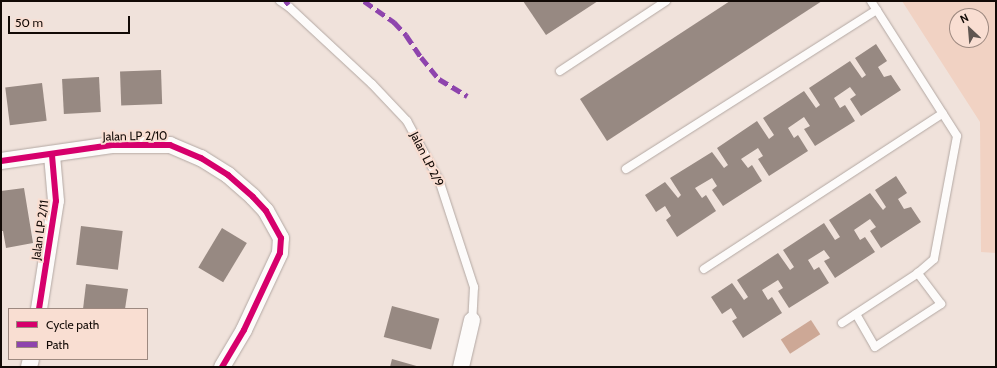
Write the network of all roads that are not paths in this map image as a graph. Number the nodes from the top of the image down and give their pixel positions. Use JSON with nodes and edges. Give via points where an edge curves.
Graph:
{"nodes":[{"id":1,"x":280,"y":1,"type":"edge"},
{"id":2,"x":666,"y":1,"type":"edge"},
{"id":3,"x":871,"y":1,"type":"edge"},
{"id":4,"x":877,"y":10,"type":"junction"},
{"id":5,"x":560,"y":71,"type":"dead end"},
{"id":6,"x":943,"y":113,"type":"junction"},
{"id":7,"x":52,"y":154,"type":"junction"},
{"id":8,"x":1,"y":161,"type":"edge"},
{"id":9,"x":626,"y":169,"type":"dead end"},
{"id":10,"x":704,"y":269,"type":"dead end"},
{"id":11,"x":918,"y":273,"type":"junction"},
{"id":12,"x":39,"y":308,"type":"edge"},
{"id":13,"x":856,"y":314,"type":"junction"},
{"id":14,"x":472,"y":320,"type":"joint"},
{"id":15,"x":842,"y":323,"type":"dead end"},
{"id":16,"x":222,"y":367,"type":"edge"},
{"id":17,"x":461,"y":367,"type":"edge"}],
"edges":[{"from":1,"to":14,"type":"lane","name":"Jalan LP 2/9","via":[[372,84],[407,121],[439,180],[474,287]]},
{"from":2,"to":5,"type":"lane"},
{"from":3,"to":4,"type":"lane"},
{"from":4,"to":6,"type":"lane"},
{"from":4,"to":9,"type":"lane"},
{"from":6,"to":10,"type":"lane"},
{"from":6,"to":11,"type":"lane","via":[[957,136],[934,259]]},
{"from":7,"to":8,"type":"street","name":"Jalan LP 2/10"},
{"from":7,"to":12,"type":"street","name":"Jalan LP 2/11","via":[[56,201]]},
{"from":7,"to":16,"type":"street","name":"Jalan LP 2/10","via":[[112,145],[170,145],[201,158],[228,176],[266,211],[281,238],[280,253],[244,330]]},
{"from":11,"to":13,"type":"lane"},
{"from":11,"to":13,"type":"lane","via":[[941,304],[875,347]]},
{"from":13,"to":15,"type":"lane"},
{"from":14,"to":17,"type":"street","name":"Jalan LP 2/9"}]}
